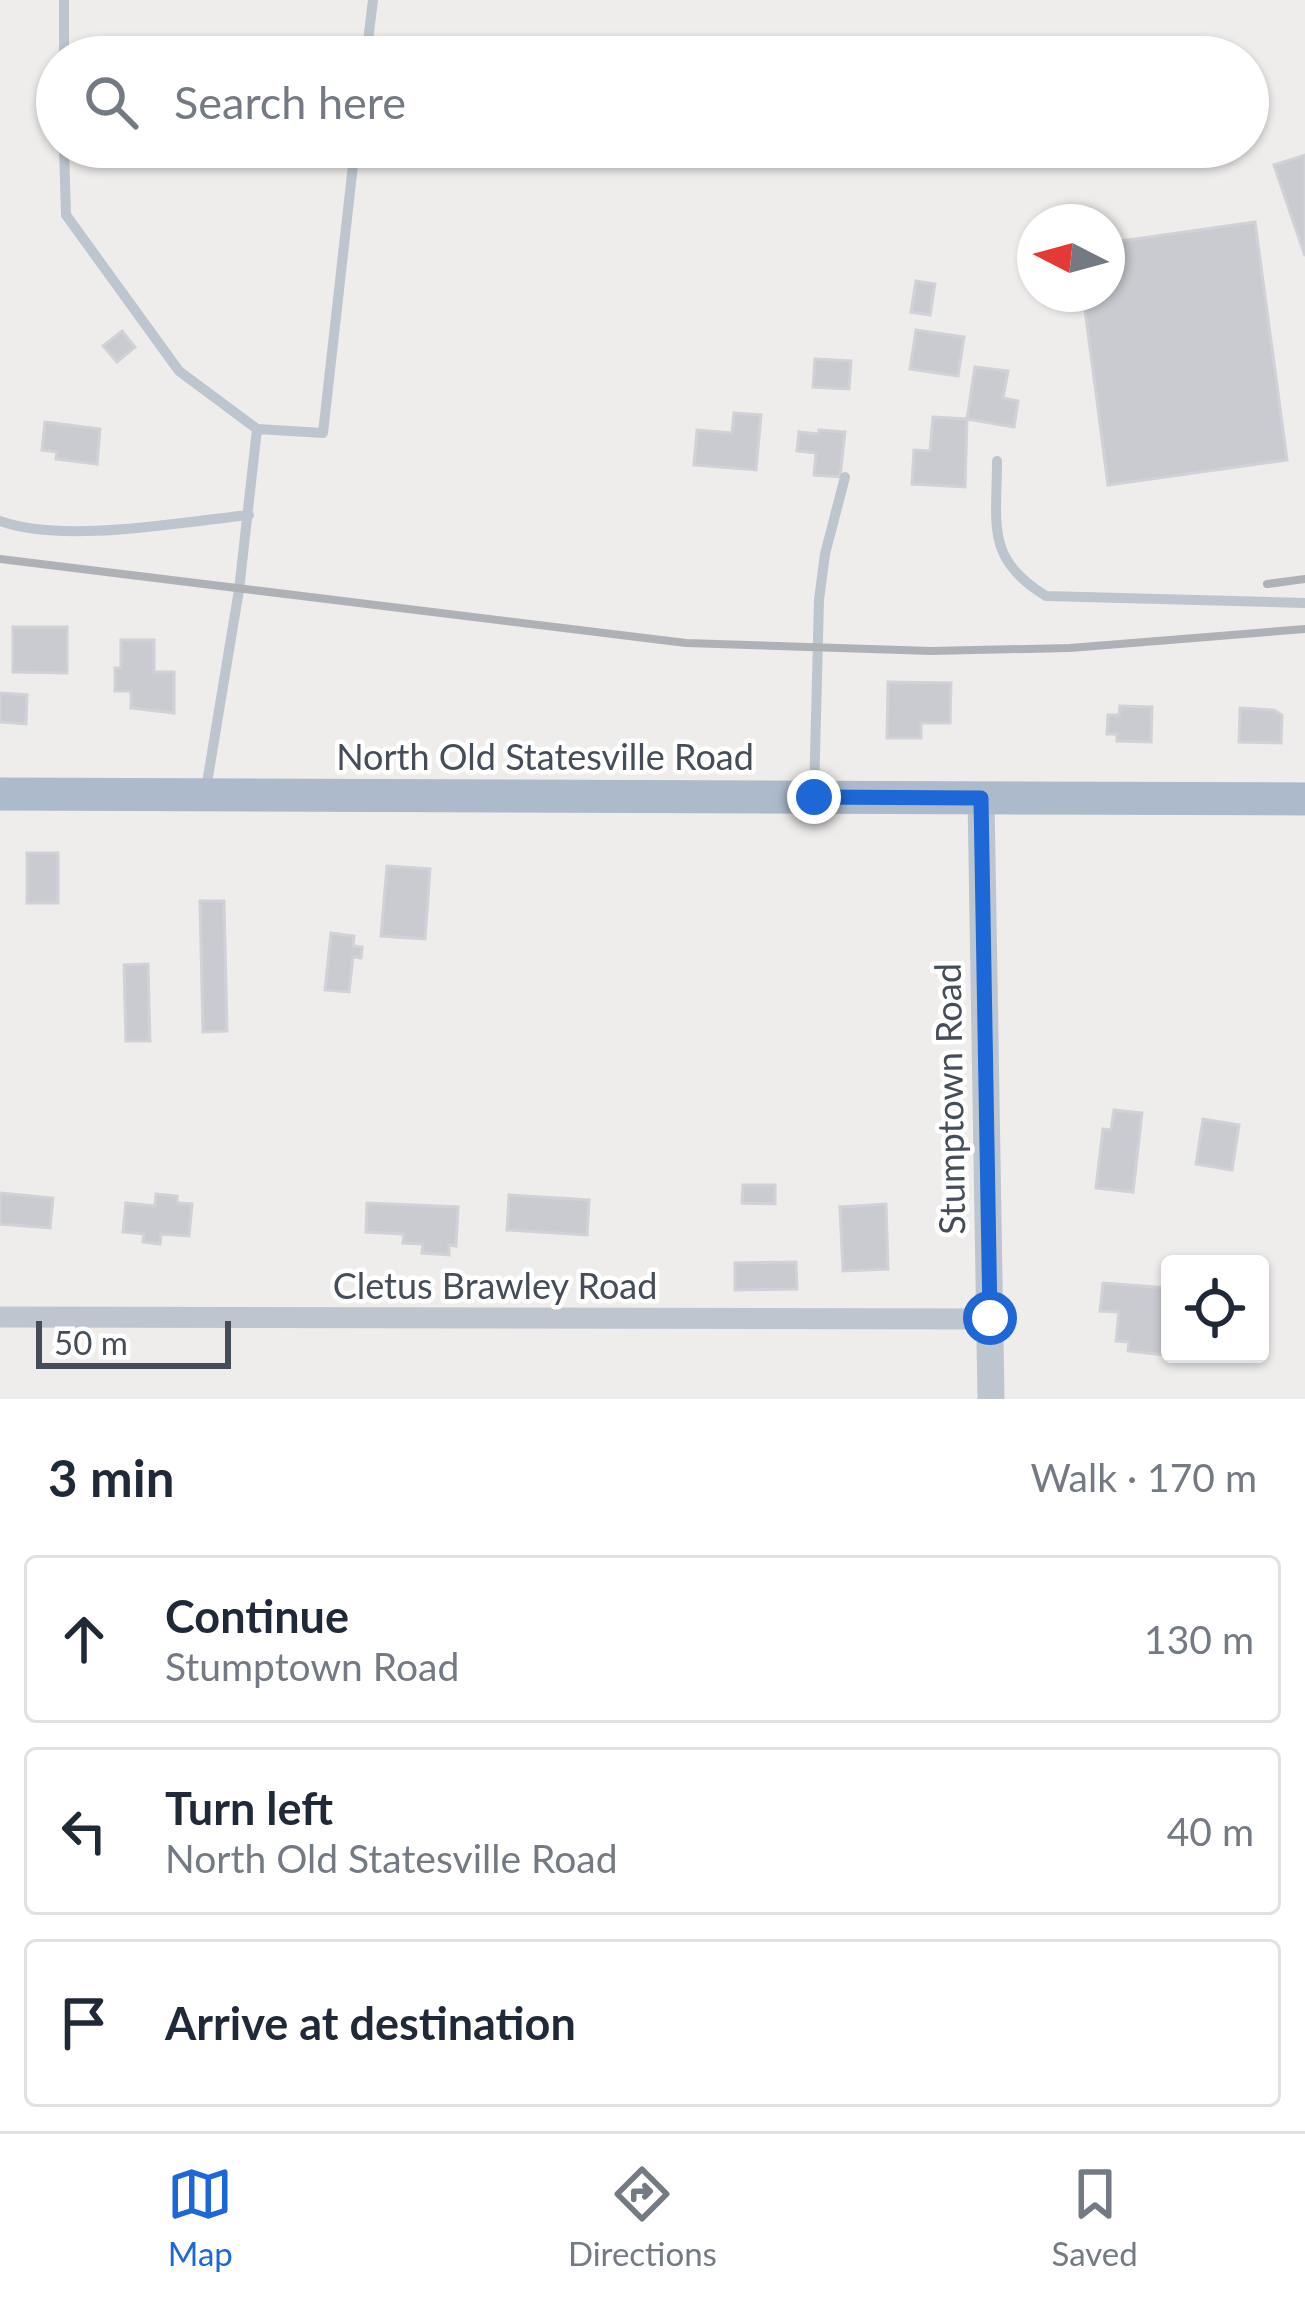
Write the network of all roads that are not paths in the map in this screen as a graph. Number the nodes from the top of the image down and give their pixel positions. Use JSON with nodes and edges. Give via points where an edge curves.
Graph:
{"nodes":[{"id":1,"x":64,"y":0,"type":"edge"},
{"id":2,"x":374,"y":0,"type":"edge"},
{"id":3,"x":64,"y":36,"type":"edge"},
{"id":4,"x":370,"y":36,"type":"edge"},
{"id":5,"x":65,"y":168,"type":"edge"},
{"id":6,"x":353,"y":168,"type":"edge"},
{"id":7,"x":257,"y":429,"type":"junction"},
{"id":8,"x":997,"y":461,"type":"dead end"},
{"id":9,"x":845,"y":477,"type":"dead end"},
{"id":10,"x":249,"y":514,"type":"junction"},
{"id":11,"x":0,"y":520,"type":"edge"},
{"id":12,"x":1305,"y":603,"type":"edge"},
{"id":13,"x":206,"y":792,"type":"junction"},
{"id":14,"x":0,"y":794,"type":"edge"},
{"id":15,"x":814,"y":797,"type":"junction"},
{"id":16,"x":981,"y":798,"type":"junction"},
{"id":17,"x":1305,"y":799,"type":"edge"},
{"id":18,"x":0,"y":1316,"type":"edge"},
{"id":19,"x":990,"y":1318,"type":"junction"},
{"id":20,"x":992,"y":1399,"type":"edge"}],
"edges":[{"from":1,"to":3,"type":"lane"},
{"from":2,"to":4,"type":"lane"},
{"from":5,"to":7,"type":"lane","via":[[66,215],[179,371]]},
{"from":6,"to":7,"type":"lane","via":[[323,433]]},
{"from":7,"to":10,"type":"lane"},
{"from":8,"to":12,"type":"lane","via":[[997,536],[1007,565],[1046,596]]},
{"from":9,"to":15,"type":"lane","via":[[819,600]]},
{"from":10,"to":11,"type":"lane","via":[[90,529],[26,530]]},
{"from":10,"to":13,"type":"lane"},
{"from":13,"to":14,"type":"main road","name":"North Old Statesville Road"},
{"from":13,"to":15,"type":"main road","name":"North Old Statesville Road"},
{"from":15,"to":16,"type":"main road","name":"North Old Statesville Road"},
{"from":16,"to":17,"type":"main road","name":"North Old Statesville Road"},
{"from":16,"to":19,"type":"street","name":"Stumptown Road"},
{"from":18,"to":19,"type":"street","name":"Cletus Brawley Road"},
{"from":19,"to":20,"type":"street","name":"Stumptown Road"}]}
